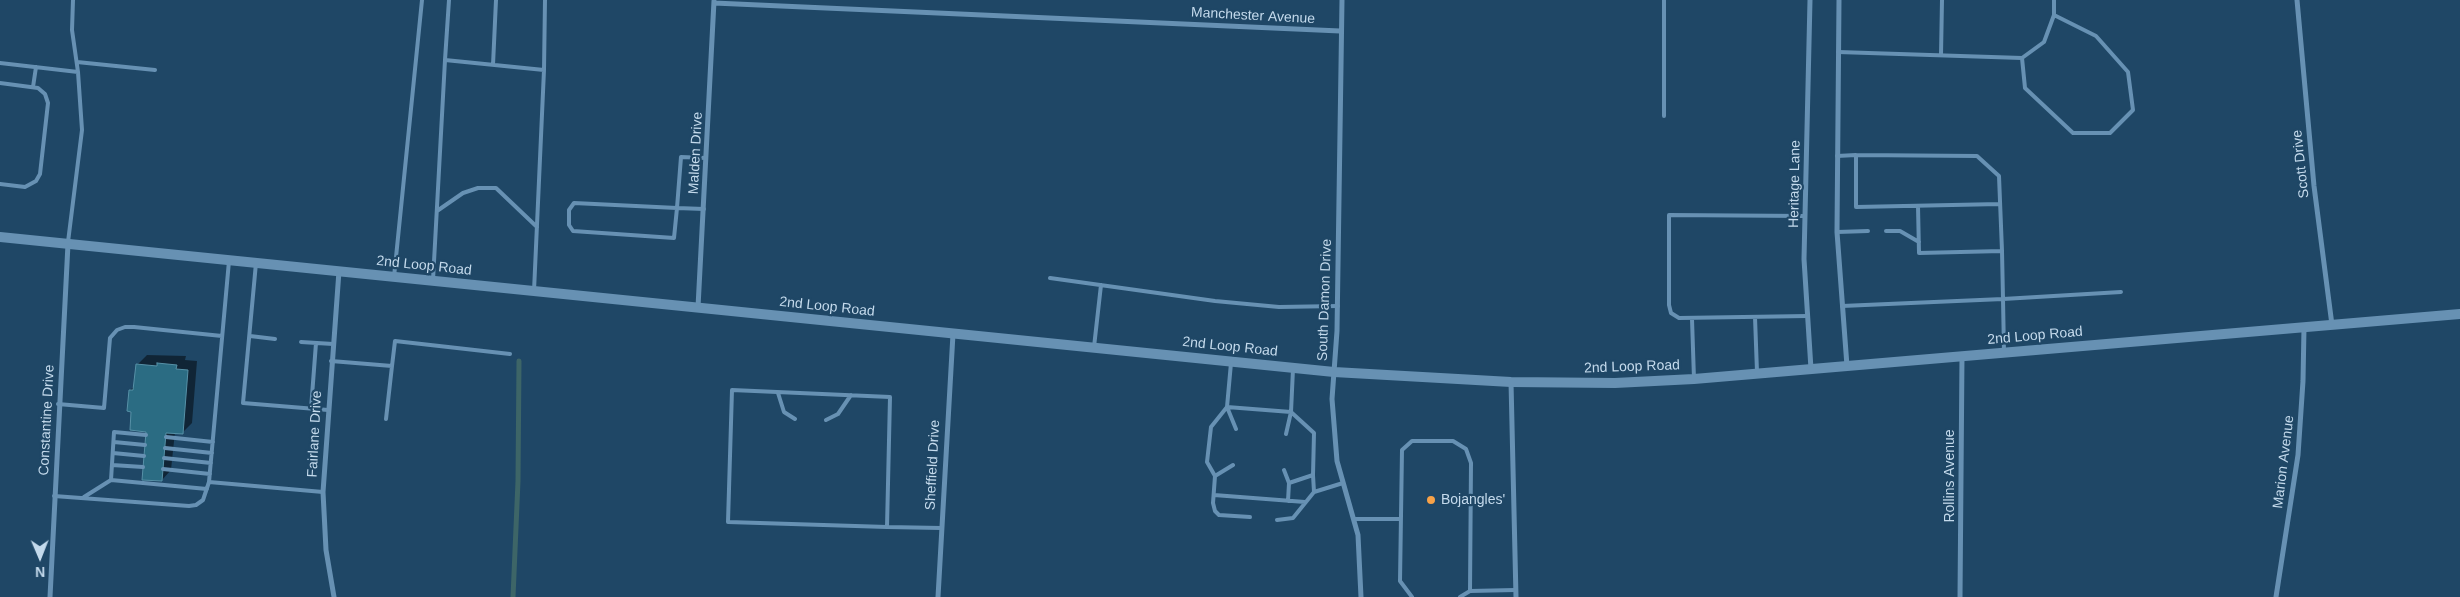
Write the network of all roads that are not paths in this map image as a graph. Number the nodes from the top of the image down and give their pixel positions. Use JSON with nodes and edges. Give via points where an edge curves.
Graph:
{"nodes":[{"id":1,"x":73,"y":0,"type":"edge"},
{"id":2,"x":422,"y":0,"type":"edge"},
{"id":3,"x":448,"y":0,"type":"edge"},
{"id":4,"x":496,"y":0,"type":"edge"},
{"id":5,"x":545,"y":0,"type":"edge"},
{"id":6,"x":1342,"y":0,"type":"edge"},
{"id":7,"x":1664,"y":0,"type":"edge"},
{"id":8,"x":1810,"y":0,"type":"edge"},
{"id":9,"x":1839,"y":0,"type":"edge"},
{"id":10,"x":1942,"y":0,"type":"edge"},
{"id":11,"x":2054,"y":0,"type":"edge"},
{"id":12,"x":2297,"y":0,"type":"edge"},
{"id":13,"x":714,"y":1,"type":"edge"},
{"id":14,"x":2054,"y":16,"type":"junction"},
{"id":15,"x":1340,"y":31,"type":"junction"},
{"id":16,"x":1838,"y":52,"type":"junction"},
{"id":17,"x":1941,"y":55,"type":"junction"},
{"id":18,"x":2022,"y":58,"type":"junction"},
{"id":19,"x":445,"y":60,"type":"junction"},
{"id":20,"x":77,"y":62,"type":"junction"},
{"id":21,"x":0,"y":63,"type":"edge"},
{"id":22,"x":493,"y":65,"type":"junction"},
{"id":23,"x":36,"y":67,"type":"junction"},
{"id":24,"x":156,"y":70,"type":"dead end"},
{"id":25,"x":544,"y":70,"type":"junction"},
{"id":26,"x":78,"y":72,"type":"junction"},
{"id":27,"x":0,"y":83,"type":"edge"},
{"id":28,"x":33,"y":87,"type":"junction"},
{"id":29,"x":1664,"y":116,"type":"dead end"},
{"id":30,"x":1856,"y":155,"type":"junction"},
{"id":31,"x":1837,"y":156,"type":"junction"},
{"id":32,"x":706,"y":158,"type":"junction"},
{"id":33,"x":0,"y":184,"type":"edge"},
{"id":34,"x":2000,"y":204,"type":"junction"},
{"id":35,"x":1918,"y":206,"type":"junction"},
{"id":36,"x":677,"y":208,"type":"junction"},
{"id":37,"x":704,"y":209,"type":"junction"},
{"id":38,"x":437,"y":211,"type":"junction"},
{"id":39,"x":1806,"y":216,"type":"junction"},
{"id":40,"x":537,"y":227,"type":"junction"},
{"id":41,"x":1868,"y":231,"type":"dead end"},
{"id":42,"x":1886,"y":231,"type":"dead end"},
{"id":43,"x":1837,"y":232,"type":"junction"},
{"id":44,"x":0,"y":237,"type":"edge"},
{"id":45,"x":1919,"y":242,"type":"junction"},
{"id":46,"x":68,"y":244,"type":"junction"},
{"id":47,"x":2002,"y":251,"type":"junction"},
{"id":48,"x":229,"y":260,"type":"junction"},
{"id":49,"x":256,"y":263,"type":"junction"},
{"id":50,"x":339,"y":271,"type":"junction"},
{"id":51,"x":394,"y":277,"type":"junction"},
{"id":52,"x":1050,"y":278,"type":"dead end"},
{"id":53,"x":433,"y":281,"type":"junction"},
{"id":54,"x":1101,"y":285,"type":"junction"},
{"id":55,"x":534,"y":291,"type":"junction"},
{"id":56,"x":2120,"y":292,"type":"dead end"},
{"id":57,"x":2003,"y":299,"type":"junction"},
{"id":58,"x":1338,"y":306,"type":"junction"},
{"id":59,"x":1842,"y":306,"type":"junction"},
{"id":60,"x":698,"y":307,"type":"junction"},
{"id":61,"x":2460,"y":314,"type":"edge"},
{"id":62,"x":1807,"y":316,"type":"junction"},
{"id":63,"x":1755,"y":317,"type":"junction"},
{"id":64,"x":1692,"y":319,"type":"junction"},
{"id":65,"x":2332,"y":326,"type":"junction"},
{"id":66,"x":2304,"y":328,"type":"junction"},
{"id":67,"x":953,"y":334,"type":"junction"},
{"id":68,"x":222,"y":336,"type":"junction"},
{"id":69,"x":250,"y":336,"type":"junction"},
{"id":70,"x":276,"y":339,"type":"dead end"},
{"id":71,"x":301,"y":342,"type":"dead end"},
{"id":72,"x":316,"y":343,"type":"junction"},
{"id":73,"x":332,"y":344,"type":"junction"},
{"id":74,"x":1094,"y":347,"type":"junction"},
{"id":75,"x":2004,"y":352,"type":"junction"},
{"id":76,"x":510,"y":354,"type":"dead end"},
{"id":77,"x":1962,"y":356,"type":"junction"},
{"id":78,"x":331,"y":361,"type":"junction"},
{"id":79,"x":1231,"y":361,"type":"junction"},
{"id":80,"x":392,"y":366,"type":"junction"},
{"id":81,"x":1847,"y":366,"type":"junction"},
{"id":82,"x":1293,"y":367,"type":"junction"},
{"id":83,"x":1811,"y":369,"type":"junction"},
{"id":84,"x":1334,"y":372,"type":"junction"},
{"id":85,"x":1758,"y":373,"type":"junction"},
{"id":86,"x":1694,"y":378,"type":"junction"},
{"id":87,"x":1511,"y":382,"type":"junction"},
{"id":88,"x":778,"y":393,"type":"junction"},
{"id":89,"x":851,"y":395,"type":"junction"},
{"id":90,"x":58,"y":404,"type":"junction"},
{"id":91,"x":1227,"y":407,"type":"junction"},
{"id":92,"x":310,"y":409,"type":"junction"},
{"id":93,"x":328,"y":410,"type":"junction"},
{"id":94,"x":1291,"y":412,"type":"junction"},
{"id":95,"x":386,"y":419,"type":"dead end"},
{"id":96,"x":795,"y":419,"type":"dead end"},
{"id":97,"x":826,"y":420,"type":"dead end"},
{"id":98,"x":1236,"y":430,"type":"dead end"},
{"id":99,"x":1286,"y":434,"type":"dead end"},
{"id":100,"x":146,"y":435,"type":"dead end"},
{"id":101,"x":166,"y":437,"type":"dead end"},
{"id":102,"x":114,"y":442,"type":"junction"},
{"id":103,"x":213,"y":442,"type":"junction"},
{"id":104,"x":145,"y":445,"type":"dead end"},
{"id":105,"x":165,"y":448,"type":"dead end"},
{"id":106,"x":113,"y":452,"type":"junction"},
{"id":107,"x":212,"y":453,"type":"junction"},
{"id":108,"x":144,"y":456,"type":"dead end"},
{"id":109,"x":164,"y":458,"type":"dead end"},
{"id":110,"x":211,"y":463,"type":"junction"},
{"id":111,"x":112,"y":465,"type":"junction"},
{"id":112,"x":1233,"y":465,"type":"dead end"},
{"id":113,"x":143,"y":468,"type":"dead end"},
{"id":114,"x":163,"y":469,"type":"dead end"},
{"id":115,"x":1284,"y":470,"type":"dead end"},
{"id":116,"x":210,"y":474,"type":"junction"},
{"id":117,"x":1313,"y":475,"type":"junction"},
{"id":118,"x":1215,"y":476,"type":"junction"},
{"id":119,"x":111,"y":480,"type":"junction"},
{"id":120,"x":209,"y":482,"type":"junction"},
{"id":121,"x":1289,"y":483,"type":"junction"},
{"id":122,"x":1344,"y":483,"type":"junction"},
{"id":123,"x":207,"y":489,"type":"junction"},
{"id":124,"x":323,"y":492,"type":"junction"},
{"id":125,"x":1314,"y":492,"type":"junction"},
{"id":126,"x":1214,"y":495,"type":"junction"},
{"id":127,"x":54,"y":496,"type":"junction"},
{"id":128,"x":84,"y":498,"type":"junction"},
{"id":129,"x":1288,"y":501,"type":"junction"},
{"id":130,"x":1305,"y":502,"type":"junction"},
{"id":131,"x":1250,"y":517,"type":"dead end"},
{"id":132,"x":1354,"y":519,"type":"junction"},
{"id":133,"x":1401,"y":519,"type":"junction"},
{"id":134,"x":1277,"y":520,"type":"dead end"},
{"id":135,"x":887,"y":527,"type":"junction"},
{"id":136,"x":941,"y":528,"type":"junction"},
{"id":137,"x":1515,"y":590,"type":"junction"},
{"id":138,"x":1470,"y":591,"type":"junction"},
{"id":139,"x":50,"y":597,"type":"edge"},
{"id":140,"x":334,"y":597,"type":"edge"},
{"id":141,"x":938,"y":597,"type":"edge"},
{"id":142,"x":1361,"y":597,"type":"edge"},
{"id":143,"x":1412,"y":597,"type":"edge"},
{"id":144,"x":1460,"y":597,"type":"edge"},
{"id":145,"x":1516,"y":597,"type":"edge"},
{"id":146,"x":1960,"y":597,"type":"edge"},
{"id":147,"x":2276,"y":597,"type":"edge"}],
"edges":[{"from":1,"to":20,"type":"lane","via":[[72,30]]},
{"from":2,"to":51,"type":"lane"},
{"from":3,"to":19,"type":"lane"},
{"from":4,"to":22,"type":"lane"},
{"from":5,"to":25,"type":"lane"},
{"from":6,"to":15,"type":"street","name":"South Damon Drive"},
{"from":7,"to":29,"type":"lane"},
{"from":8,"to":39,"type":"street","name":"Heritage Lane"},
{"from":9,"to":16,"type":"street"},
{"from":10,"to":17,"type":"lane"},
{"from":11,"to":14,"type":"lane"},
{"from":12,"to":65,"type":"street","name":"Scott Drive","via":[[2314,186]]},
{"from":13,"to":15,"type":"street","name":"Manchester Avenue"},
{"from":13,"to":32,"type":"street","name":"Malden Drive"},
{"from":14,"to":18,"type":"lane","via":[[2044,42]]},
{"from":14,"to":18,"type":"lane","via":[[2096,36],[2128,72],[2132,110],[2110,133],[2073,133],[2025,88]]},
{"from":15,"to":58,"type":"street","name":"South Damon Drive"},
{"from":16,"to":17,"type":"lane"},
{"from":16,"to":31,"type":"street"},
{"from":17,"to":18,"type":"lane"},
{"from":19,"to":22,"type":"lane"},
{"from":19,"to":38,"type":"lane"},
{"from":20,"to":24,"type":"lane"},
{"from":20,"to":26,"type":"lane"},
{"from":21,"to":23,"type":"lane"},
{"from":22,"to":25,"type":"lane"},
{"from":23,"to":26,"type":"lane"},
{"from":23,"to":28,"type":"lane"},
{"from":25,"to":40,"type":"lane"},
{"from":26,"to":46,"type":"lane","via":[[82,130]]},
{"from":27,"to":28,"type":"lane"},
{"from":28,"to":33,"type":"lane","via":[[45,94],[48,104],[40,174],[36,181],[25,187]]},
{"from":30,"to":31,"type":"lane"},
{"from":30,"to":34,"type":"lane","via":[[1977,156],[1999,176]]},
{"from":30,"to":35,"type":"lane","via":[[1856,207]]},
{"from":31,"to":43,"type":"street"},
{"from":32,"to":36,"type":"lane","via":[[681,158]]},
{"from":32,"to":37,"type":"street","name":"Malden Drive"},
{"from":34,"to":35,"type":"lane"},
{"from":34,"to":47,"type":"lane"},
{"from":35,"to":45,"type":"lane"},
{"from":36,"to":36,"type":"lane","via":[[574,204],[569,210],[569,225],[573,231],[674,238]]},
{"from":36,"to":37,"type":"lane"},
{"from":37,"to":60,"type":"street","name":"Malden Drive"},
{"from":38,"to":40,"type":"lane","via":[[463,193],[478,188],[496,188]]},
{"from":38,"to":53,"type":"lane"},
{"from":39,"to":62,"type":"street","name":"Heritage Lane"},
{"from":39,"to":64,"type":"lane","via":[[1669,215],[1669,305],[1671,313],[1679,318]]},
{"from":40,"to":55,"type":"lane"},
{"from":41,"to":43,"type":"lane"},
{"from":42,"to":45,"type":"lane","via":[[1900,231]]},
{"from":43,"to":59,"type":"street"},
{"from":44,"to":46,"type":"main road","name":"2nd Loop Road"},
{"from":45,"to":47,"type":"lane","via":[[1920,253]]},
{"from":46,"to":48,"type":"main road","name":"2nd Loop Road"},
{"from":46,"to":90,"type":"street","name":"Constantine Drive"},
{"from":47,"to":57,"type":"lane"},
{"from":48,"to":49,"type":"main road","name":"2nd Loop Road"},
{"from":48,"to":68,"type":"lane"},
{"from":49,"to":50,"type":"main road","name":"2nd Loop Road"},
{"from":49,"to":69,"type":"lane"},
{"from":50,"to":51,"type":"main road","name":"2nd Loop Road"},
{"from":50,"to":73,"type":"street","name":"Fairlane Drive"},
{"from":51,"to":53,"type":"main road","name":"2nd Loop Road"},
{"from":52,"to":54,"type":"lane"},
{"from":53,"to":55,"type":"main road","name":"2nd Loop Road"},
{"from":54,"to":58,"type":"lane","via":[[1279,307]]},
{"from":54,"to":74,"type":"lane"},
{"from":55,"to":60,"type":"main road","name":"2nd Loop Road"},
{"from":56,"to":57,"type":"lane"},
{"from":57,"to":59,"type":"lane"},
{"from":57,"to":75,"type":"lane"},
{"from":58,"to":84,"type":"street","name":"South Damon Drive"},
{"from":59,"to":81,"type":"street"},
{"from":60,"to":67,"type":"main road","name":"2nd Loop Road"},
{"from":61,"to":65,"type":"main road","name":"2nd Loop Road"},
{"from":62,"to":63,"type":"lane"},
{"from":62,"to":83,"type":"street","name":"Heritage Lane"},
{"from":63,"to":64,"type":"lane"},
{"from":63,"to":85,"type":"lane"},
{"from":64,"to":86,"type":"lane"},
{"from":65,"to":66,"type":"main road","name":"2nd Loop Road"},
{"from":66,"to":75,"type":"main road","name":"2nd Loop Road"},
{"from":66,"to":147,"type":"street","name":"Marion Avenue","via":[[2298,455]]},
{"from":67,"to":74,"type":"main road","name":"2nd Loop Road"},
{"from":67,"to":136,"type":"street","name":"Sheffield Drive"},
{"from":68,"to":90,"type":"lane","via":[[134,327],[117,330],[110,338],[104,408]]},
{"from":68,"to":103,"type":"lane"},
{"from":69,"to":70,"type":"lane"},
{"from":69,"to":92,"type":"lane","via":[[244,403]]},
{"from":71,"to":72,"type":"lane"},
{"from":72,"to":73,"type":"lane"},
{"from":72,"to":92,"type":"lane"},
{"from":73,"to":78,"type":"street","name":"Fairlane Drive"},
{"from":74,"to":79,"type":"main road","name":"2nd Loop Road"},
{"from":75,"to":77,"type":"main road","name":"2nd Loop Road"},
{"from":76,"to":80,"type":"lane","via":[[395,341]]},
{"from":77,"to":81,"type":"main road","name":"2nd Loop Road"},
{"from":77,"to":146,"type":"street","name":"Rollins Avenue"},
{"from":78,"to":80,"type":"lane"},
{"from":78,"to":93,"type":"street","name":"Fairlane Drive"},
{"from":79,"to":82,"type":"main road","name":"2nd Loop Road"},
{"from":79,"to":91,"type":"lane"},
{"from":80,"to":95,"type":"lane"},
{"from":81,"to":83,"type":"main road","name":"2nd Loop Road"},
{"from":82,"to":84,"type":"main road","name":"2nd Loop Road"},
{"from":82,"to":94,"type":"lane"},
{"from":83,"to":85,"type":"main road","name":"2nd Loop Road"},
{"from":84,"to":87,"type":"main road","name":"2nd Loop Road"},
{"from":84,"to":122,"type":"street","name":"South Damon Drive","via":[[1334,432],[1337,461]]},
{"from":85,"to":86,"type":"main road","name":"2nd Loop Road"},
{"from":86,"to":87,"type":"main road","name":"2nd Loop Road","via":[[1615,383]]},
{"from":87,"to":137,"type":"street"},
{"from":88,"to":89,"type":"lane"},
{"from":88,"to":96,"type":"lane","via":[[784,412]]},
{"from":88,"to":135,"type":"lane","via":[[732,390],[728,522]]},
{"from":89,"to":97,"type":"lane","via":[[838,414]]},
{"from":89,"to":135,"type":"lane","via":[[890,397]]},
{"from":90,"to":127,"type":"street","name":"Constantine Drive"},
{"from":91,"to":94,"type":"lane"},
{"from":91,"to":98,"type":"lane"},
{"from":91,"to":118,"type":"lane","via":[[1210,427],[1207,462]]},
{"from":92,"to":93,"type":"lane"},
{"from":93,"to":124,"type":"street","name":"Fairlane Drive"},
{"from":94,"to":99,"type":"lane"},
{"from":94,"to":117,"type":"lane","via":[[1314,433]]},
{"from":100,"to":102,"type":"lane","via":[[114,432]]},
{"from":101,"to":103,"type":"lane"},
{"from":102,"to":104,"type":"lane"},
{"from":102,"to":106,"type":"lane"},
{"from":103,"to":107,"type":"lane"},
{"from":105,"to":107,"type":"lane"},
{"from":106,"to":108,"type":"lane"},
{"from":106,"to":111,"type":"lane"},
{"from":107,"to":110,"type":"lane"},
{"from":109,"to":110,"type":"lane"},
{"from":110,"to":116,"type":"lane"},
{"from":111,"to":113,"type":"lane"},
{"from":111,"to":119,"type":"lane"},
{"from":112,"to":118,"type":"lane"},
{"from":114,"to":116,"type":"lane"},
{"from":115,"to":121,"type":"lane"},
{"from":116,"to":120,"type":"lane"},
{"from":117,"to":121,"type":"lane"},
{"from":117,"to":125,"type":"lane"},
{"from":118,"to":126,"type":"lane"},
{"from":119,"to":123,"type":"lane"},
{"from":119,"to":128,"type":"lane"},
{"from":120,"to":123,"type":"lane"},
{"from":120,"to":124,"type":"lane"},
{"from":121,"to":129,"type":"lane"},
{"from":122,"to":125,"type":"lane"},
{"from":122,"to":132,"type":"street","name":"South Damon Drive"},
{"from":123,"to":128,"type":"lane","via":[[203,500],[189,506]]},
{"from":124,"to":140,"type":"street","name":"Fairlane Drive","via":[[326,550]]},
{"from":125,"to":130,"type":"lane"},
{"from":126,"to":129,"type":"lane"},
{"from":126,"to":131,"type":"lane","via":[[1215,511],[1220,515]]},
{"from":127,"to":128,"type":"lane"},
{"from":127,"to":139,"type":"street","name":"Constantine Drive"},
{"from":129,"to":130,"type":"lane"},
{"from":130,"to":134,"type":"lane","via":[[1293,518]]},
{"from":132,"to":133,"type":"lane"},
{"from":132,"to":142,"type":"street","name":"South Damon Drive","via":[[1360,552]]},
{"from":133,"to":138,"type":"lane","via":[[1402,450],[1412,441],[1453,441],[1466,449],[1471,463]]},
{"from":133,"to":143,"type":"lane","via":[[1400,581]]},
{"from":135,"to":136,"type":"lane"},
{"from":136,"to":141,"type":"street","name":"Sheffield Drive"},
{"from":137,"to":138,"type":"lane"},
{"from":137,"to":145,"type":"street"},
{"from":138,"to":144,"type":"lane"}]}
